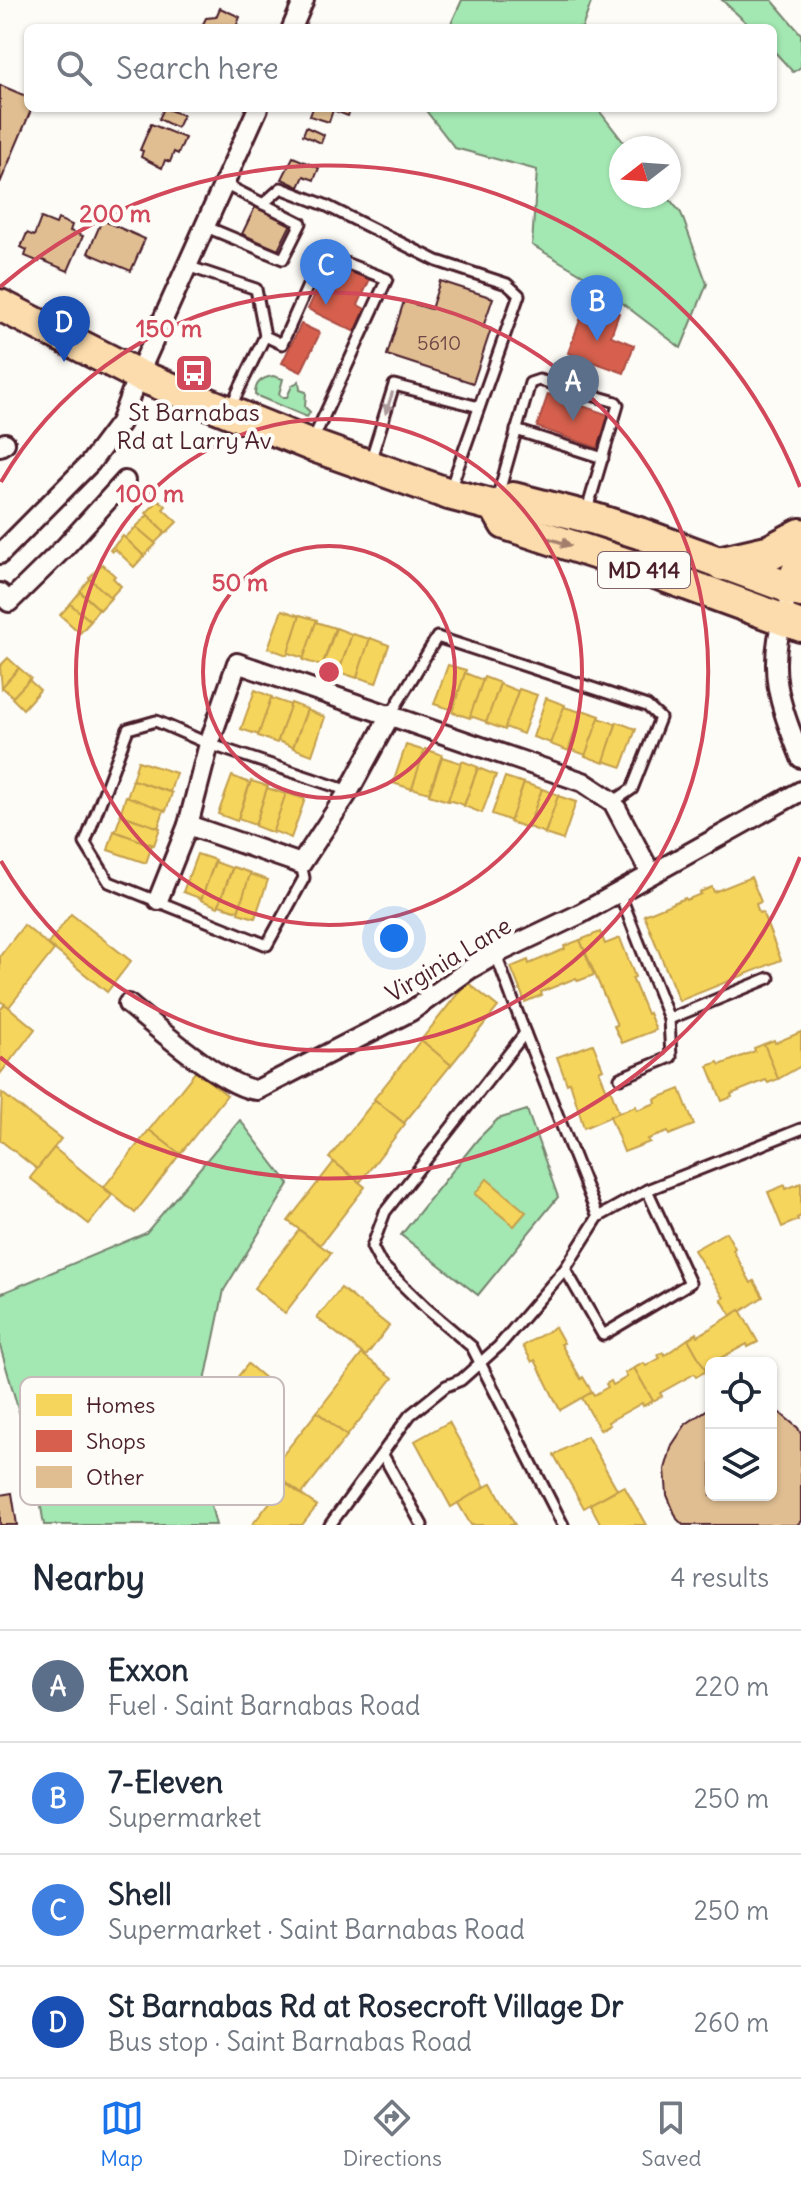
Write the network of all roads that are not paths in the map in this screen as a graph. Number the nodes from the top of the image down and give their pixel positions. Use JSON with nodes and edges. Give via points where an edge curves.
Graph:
{"nodes":[{"id":1,"x":304,"y":0,"type":"edge"},
{"id":2,"x":294,"y":24,"type":"edge"},
{"id":3,"x":256,"y":112,"type":"edge"},
{"id":4,"x":223,"y":184,"type":"junction"},
{"id":5,"x":263,"y":204,"type":"junction"},
{"id":6,"x":204,"y":226,"type":"junction"},
{"id":7,"x":187,"y":266,"type":"junction"},
{"id":8,"x":0,"y":305,"type":"edge"},
{"id":9,"x":265,"y":336,"type":"junction"},
{"id":10,"x":138,"y":375,"type":"junction"},
{"id":11,"x":479,"y":407,"type":"junction"},
{"id":12,"x":228,"y":412,"type":"junction"},
{"id":13,"x":516,"y":430,"type":"junction"},
{"id":14,"x":311,"y":445,"type":"junction"},
{"id":15,"x":603,"y":458,"type":"junction"},
{"id":16,"x":369,"y":465,"type":"junction"},
{"id":17,"x":125,"y":481,"type":"dead end"},
{"id":18,"x":449,"y":494,"type":"junction"},
{"id":19,"x":495,"y":506,"type":"junction"},
{"id":20,"x":585,"y":517,"type":"junction"},
{"id":21,"x":801,"y":536,"type":"edge"},
{"id":22,"x":0,"y":554,"type":"edge"},
{"id":23,"x":723,"y":563,"type":"junction"},
{"id":24,"x":0,"y":593,"type":"edge"},
{"id":25,"x":796,"y":599,"type":"edge"},
{"id":26,"x":391,"y":714,"type":"junction"},
{"id":27,"x":209,"y":744,"type":"junction"},
{"id":28,"x":801,"y":758,"type":"edge"},
{"id":29,"x":349,"y":791,"type":"junction"},
{"id":30,"x":801,"y":791,"type":"edge"},
{"id":31,"x":613,"y":802,"type":"junction"},
{"id":32,"x":188,"y":825,"type":"junction"},
{"id":33,"x":301,"y":864,"type":"junction"},
{"id":34,"x":651,"y":874,"type":"junction"},
{"id":35,"x":619,"y":892,"type":"junction"},
{"id":36,"x":158,"y":900,"type":"junction"},
{"id":37,"x":496,"y":955,"type":"junction"},
{"id":38,"x":769,"y":978,"type":"dead end"},
{"id":39,"x":128,"y":1004,"type":"dead end"},
{"id":40,"x":669,"y":1019,"type":"junction"},
{"id":41,"x":525,"y":1033,"type":"junction"},
{"id":42,"x":620,"y":1078,"type":"dead end"},
{"id":43,"x":801,"y":1129,"type":"edge"},
{"id":44,"x":647,"y":1190,"type":"junction"},
{"id":45,"x":598,"y":1217,"type":"junction"},
{"id":46,"x":565,"y":1269,"type":"junction"},
{"id":47,"x":481,"y":1364,"type":"junction"},
{"id":48,"x":383,"y":1455,"type":"junction"},
{"id":49,"x":330,"y":1525,"type":"edge"},
{"id":50,"x":422,"y":1525,"type":"edge"},
{"id":51,"x":563,"y":1525,"type":"edge"}],
"edges":[{"from":1,"to":2,"type":"street"},
{"from":3,"to":4,"type":"street"},
{"from":4,"to":5,"type":"lane"},
{"from":4,"to":6,"type":"street"},
{"from":5,"to":6,"type":"lane","via":[[301,223],[283,259]]},
{"from":5,"to":11,"type":"lane","via":[[281,188],[437,261],[507,284],[519,295]]},
{"from":6,"to":7,"type":"street"},
{"from":7,"to":9,"type":"lane","via":[[256,289]]},
{"from":7,"to":10,"type":"street"},
{"from":8,"to":10,"type":"main road","number":"MD 414"},
{"from":9,"to":12,"type":"lane"},
{"from":9,"to":14,"type":"lane","via":[[282,344],[322,254],[387,279]]},
{"from":10,"to":12,"type":"main road","number":"MD 414"},
{"from":10,"to":22,"type":"street","via":[[120,423],[90,463]]},
{"from":11,"to":16,"type":"lane","one_way":true,"via":[[394,385]]},
{"from":11,"to":18,"type":"lane"},
{"from":12,"to":14,"type":"main road","number":"MD 414"},
{"from":13,"to":15,"type":"lane"},
{"from":13,"to":15,"type":"lane","via":[[534,380],[616,402],[619,409]]},
{"from":13,"to":19,"type":"lane"},
{"from":14,"to":16,"type":"main road","number":"MD 414"},
{"from":15,"to":20,"type":"lane"},
{"from":16,"to":18,"type":"main road","number":"MD 414"},
{"from":17,"to":24,"type":"street","via":[[9,602]]},
{"from":18,"to":19,"type":"main road","number":"MD 414"},
{"from":19,"to":20,"type":"main road","number":"MD 414","via":[[513,498]]},
{"from":19,"to":25,"type":"main road","number":"MD 414","one_way":true,"via":[[505,524]]},
{"from":20,"to":23,"type":"main road","number":"MD 414"},
{"from":21,"to":23,"type":"highway","via":[[771,552]]},
{"from":23,"to":25,"type":"main road","number":"MD 414"},
{"from":25,"to":28,"type":"street","via":[[774,673]]},
{"from":26,"to":27,"type":"street","via":[[237,663]]},
{"from":26,"to":29,"type":"street"},
{"from":26,"to":31,"type":"street","via":[[583,782]]},
{"from":26,"to":31,"type":"lane","via":[[437,637],[647,706],[660,718],[632,789]]},
{"from":27,"to":29,"type":"lane"},
{"from":27,"to":32,"type":"street"},
{"from":27,"to":36,"type":"lane","via":[[156,721],[128,729],[85,843],[109,882]]},
{"from":29,"to":33,"type":"street"},
{"from":30,"to":34,"type":"street","name":"Virginia Lane"},
{"from":31,"to":34,"type":"street"},
{"from":32,"to":33,"type":"street"},
{"from":32,"to":36,"type":"street"},
{"from":33,"to":36,"type":"lane","via":[[304,878],[267,945]]},
{"from":34,"to":35,"type":"street","name":"Virginia Lane"},
{"from":35,"to":37,"type":"street","name":"Virginia Lane"},
{"from":35,"to":40,"type":"lane"},
{"from":37,"to":39,"type":"street","name":"Virginia Lane","via":[[411,1011],[257,1090],[234,1083]]},
{"from":37,"to":41,"type":"lane"},
{"from":38,"to":40,"type":"lane"},
{"from":40,"to":42,"type":"lane","via":[[671,1057]]},
{"from":41,"to":45,"type":"lane"},
{"from":41,"to":47,"type":"lane","via":[[385,1212],[373,1239],[381,1264],[465,1340]]},
{"from":43,"to":44,"type":"lane"},
{"from":44,"to":45,"type":"lane"},
{"from":44,"to":46,"type":"lane","via":[[690,1283],[603,1335]]},
{"from":45,"to":46,"type":"lane"},
{"from":46,"to":47,"type":"lane"},
{"from":47,"to":48,"type":"lane","via":[[426,1400]]},
{"from":47,"to":51,"type":"lane"},
{"from":48,"to":49,"type":"lane"},
{"from":48,"to":50,"type":"lane"}]}
